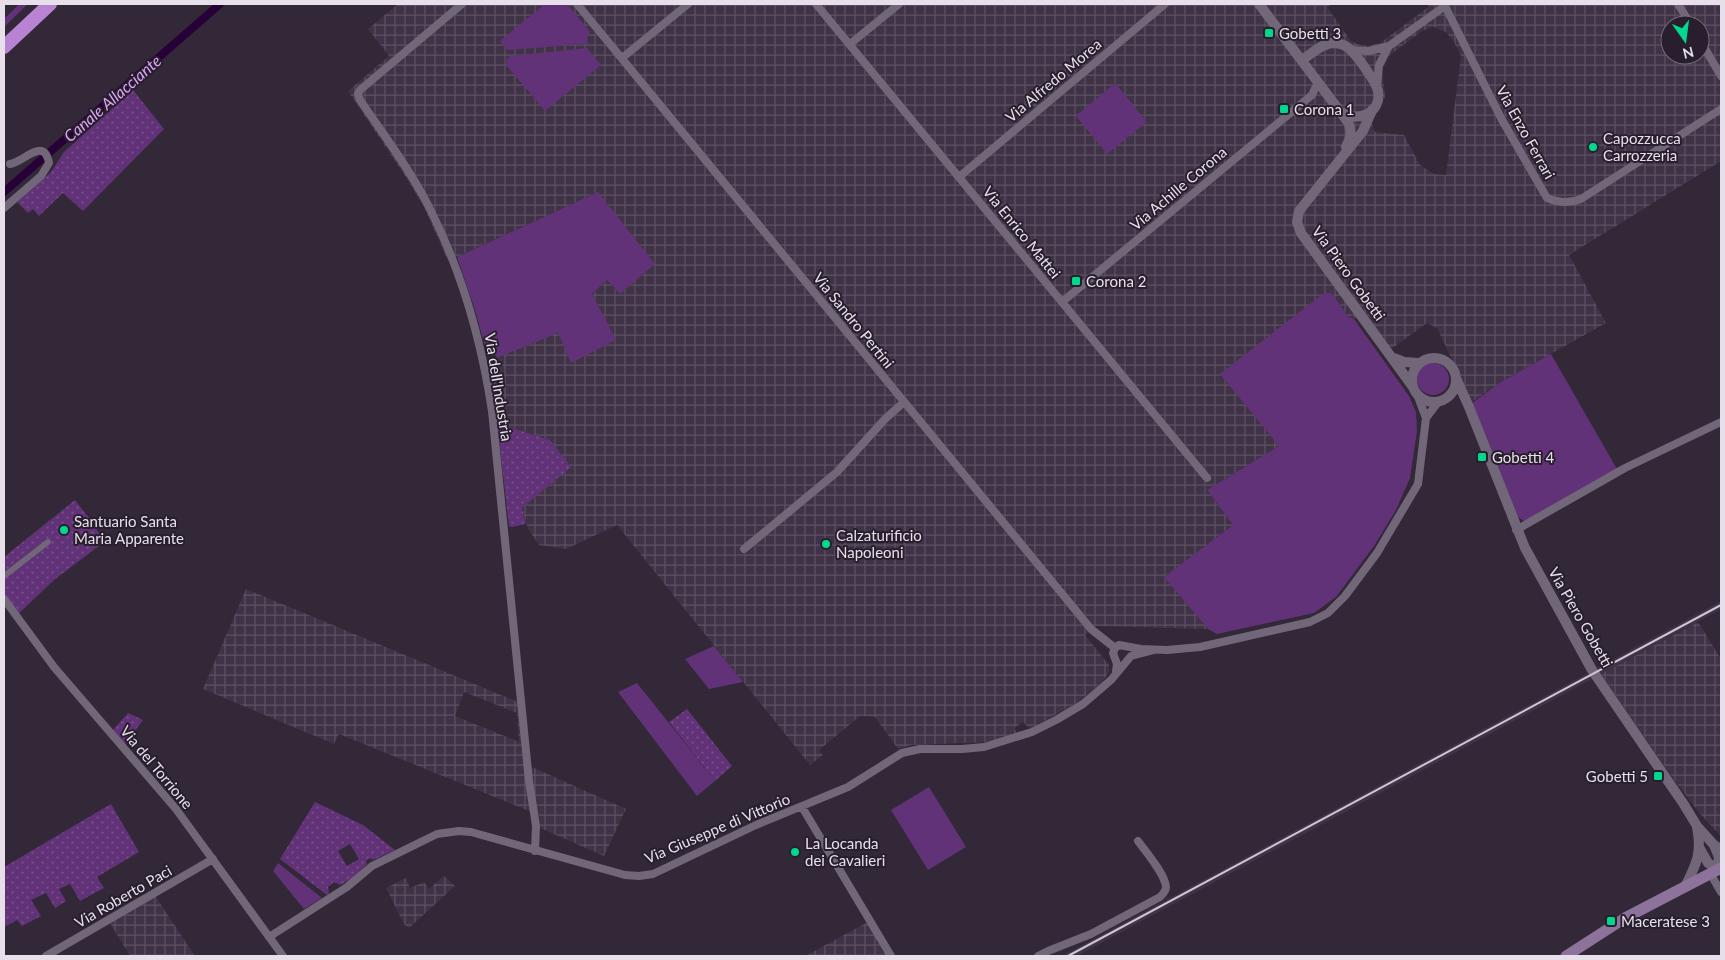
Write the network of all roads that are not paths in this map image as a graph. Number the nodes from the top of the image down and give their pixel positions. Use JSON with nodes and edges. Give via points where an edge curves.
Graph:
{"nodes":[{"id":1,"x":36,"y":4,"type":"edge"},
{"id":2,"x":50,"y":4,"type":"edge"},
{"id":3,"x":462,"y":4,"type":"edge"},
{"id":4,"x":577,"y":4,"type":"edge"},
{"id":5,"x":688,"y":4,"type":"edge"},
{"id":6,"x":816,"y":4,"type":"edge"},
{"id":7,"x":899,"y":4,"type":"edge"},
{"id":8,"x":1165,"y":4,"type":"edge"},
{"id":9,"x":1259,"y":4,"type":"edge"},
{"id":10,"x":1678,"y":4,"type":"edge"},
{"id":11,"x":1445,"y":5,"type":"edge"},
{"id":12,"x":1685,"y":15,"type":"edge"},
{"id":13,"x":4,"y":35,"type":"edge"},
{"id":14,"x":850,"y":44,"type":"junction"},
{"id":15,"x":1389,"y":46,"type":"junction"},
{"id":16,"x":4,"y":47,"type":"edge"},
{"id":17,"x":1350,"y":50,"type":"junction"},
{"id":18,"x":1710,"y":57,"type":"edge"},
{"id":19,"x":622,"y":58,"type":"junction"},
{"id":20,"x":1302,"y":60,"type":"junction"},
{"id":21,"x":1721,"y":76,"type":"edge"},
{"id":22,"x":1318,"y":82,"type":"junction"},
{"id":23,"x":1377,"y":88,"type":"junction"},
{"id":24,"x":1325,"y":91,"type":"junction"},
{"id":25,"x":1312,"y":94,"type":"junction"},
{"id":26,"x":1721,"y":109,"type":"edge"},
{"id":27,"x":1372,"y":110,"type":"junction"},
{"id":28,"x":1341,"y":112,"type":"junction"},
{"id":29,"x":1342,"y":157,"type":"junction"},
{"id":30,"x":10,"y":164,"type":"dead end"},
{"id":31,"x":959,"y":177,"type":"junction"},
{"id":32,"x":4,"y":208,"type":"edge"},
{"id":33,"x":1062,"y":302,"type":"junction"},
{"id":34,"x":1390,"y":356,"type":"junction"},
{"id":35,"x":1419,"y":363,"type":"junction"},
{"id":36,"x":1456,"y":378,"type":"junction"},
{"id":37,"x":1415,"y":391,"type":"junction"},
{"id":38,"x":1441,"y":401,"type":"junction"},
{"id":39,"x":904,"y":402,"type":"junction"},
{"id":40,"x":1469,"y":407,"type":"junction"},
{"id":41,"x":1426,"y":418,"type":"junction"},
{"id":42,"x":1721,"y":422,"type":"edge"},
{"id":43,"x":1207,"y":478,"type":"dead end"},
{"id":44,"x":1516,"y":530,"type":"junction"},
{"id":45,"x":48,"y":542,"type":"dead end"},
{"id":46,"x":744,"y":549,"type":"dead end"},
{"id":47,"x":4,"y":576,"type":"edge"},
{"id":48,"x":4,"y":599,"type":"edge"},
{"id":49,"x":1127,"y":647,"type":"junction"},
{"id":50,"x":1115,"y":648,"type":"junction"},
{"id":51,"x":1154,"y":650,"type":"junction"},
{"id":52,"x":1131,"y":656,"type":"junction"},
{"id":53,"x":1115,"y":660,"type":"junction"},
{"id":54,"x":1124,"y":663,"type":"junction"},
{"id":55,"x":1116,"y":673,"type":"junction"},
{"id":56,"x":802,"y":807,"type":"junction"},
{"id":57,"x":1697,"y":826,"type":"junction"},
{"id":58,"x":1138,"y":841,"type":"dead end"},
{"id":59,"x":1717,"y":847,"type":"edge"},
{"id":60,"x":1700,"y":849,"type":"junction"},
{"id":61,"x":534,"y":850,"type":"junction"},
{"id":62,"x":213,"y":859,"type":"junction"},
{"id":63,"x":1716,"y":870,"type":"edge"},
{"id":64,"x":1686,"y":885,"type":"junction"},
{"id":65,"x":1721,"y":892,"type":"edge"},
{"id":66,"x":269,"y":937,"type":"junction"},
{"id":67,"x":46,"y":956,"type":"edge"},
{"id":68,"x":283,"y":956,"type":"edge"},
{"id":69,"x":891,"y":956,"type":"edge"},
{"id":70,"x":1038,"y":956,"type":"edge"},
{"id":71,"x":1566,"y":956,"type":"edge"}],
"edges":[{"from":1,"to":13,"type":"highway"},
{"from":2,"to":16,"type":"highway"},
{"from":3,"to":61,"type":"street","name":"Via dell'Industria","via":[[358,94],[411,176],[442,234],[460,276],[483,356],[492,411],[536,826]]},
{"from":4,"to":19,"type":"street","name":"Via Sandro Pertini"},
{"from":5,"to":19,"type":"street"},
{"from":6,"to":14,"type":"street","name":"Via Enrico Mattei"},
{"from":7,"to":14,"type":"street"},
{"from":8,"to":31,"type":"street","name":"Via Alfredo Morea"},
{"from":9,"to":20,"type":"street"},
{"from":10,"to":12,"type":"street"},
{"from":11,"to":15,"type":"street","name":"Via Enzo Ferrari"},
{"from":11,"to":26,"type":"street","name":"Via Enzo Ferrari","via":[[1502,120],[1547,198],[1554,201],[1569,203],[1581,199]]},
{"from":14,"to":31,"type":"street","name":"Via Enrico Mattei"},
{"from":15,"to":17,"type":"street","name":"Via Enzo Ferrari","via":[[1369,51]]},
{"from":15,"to":23,"type":"street","name":"Via Enzo Ferrari","via":[[1379,65]]},
{"from":17,"to":20,"type":"street","via":[[1342,44],[1332,43]]},
{"from":17,"to":23,"type":"street"},
{"from":18,"to":21,"type":"street"},
{"from":19,"to":39,"type":"street","name":"Via Sandro Pertini"},
{"from":20,"to":22,"type":"street"},
{"from":22,"to":24,"type":"street"},
{"from":22,"to":25,"type":"street","name":"Via Achille Corona"},
{"from":23,"to":27,"type":"street","via":[[1378,100]]},
{"from":24,"to":25,"type":"street","name":"Via Achille Corona"},
{"from":24,"to":28,"type":"street"},
{"from":25,"to":33,"type":"street","name":"Via Achille Corona"},
{"from":27,"to":28,"type":"street","via":[[1356,117]]},
{"from":27,"to":29,"type":"street","name":"Via Piero Gobetti","via":[[1363,131]]},
{"from":28,"to":29,"type":"street","via":[[1350,128]]},
{"from":29,"to":34,"type":"street","name":"Via Piero Gobetti","via":[[1300,210],[1298,227]]},
{"from":30,"to":32,"type":"street","via":[[42,150],[49,163],[41,176]]},
{"from":31,"to":33,"type":"street","name":"Via Enrico Mattei"},
{"from":33,"to":43,"type":"street","name":"Via Enrico Mattei"},
{"from":34,"to":35,"type":"street","via":[[1404,362]]},
{"from":34,"to":37,"type":"street","name":"Via Piero Gobetti"},
{"from":35,"to":36,"type":"street","via":[[1429,358],[1440,358],[1450,364]]},
{"from":35,"to":37,"type":"street","via":[[1411,382]]},
{"from":36,"to":38,"type":"street","via":[[1454,388]]},
{"from":36,"to":40,"type":"street","name":"Via Piero Gobetti"},
{"from":37,"to":38,"type":"street","via":[[1426,401]]},
{"from":37,"to":41,"type":"street"},
{"from":38,"to":40,"type":"street","via":[[1459,400]]},
{"from":38,"to":41,"type":"street"},
{"from":39,"to":46,"type":"street","via":[[838,472]]},
{"from":39,"to":50,"type":"street","name":"Via Sandro Pertini","via":[[1091,629]]},
{"from":40,"to":44,"type":"street","name":"Via Piero Gobetti"},
{"from":41,"to":51,"type":"street","via":[[1416,489],[1377,553],[1328,613],[1310,622],[1216,644]]},
{"from":42,"to":44,"type":"street","via":[[1625,468]]},
{"from":44,"to":57,"type":"street","name":"Via Piero Gobetti","via":[[1592,670]]},
{"from":45,"to":47,"type":"street"},
{"from":48,"to":62,"type":"street","name":"Via del Torrione","via":[[54,667],[163,793]]},
{"from":49,"to":50,"type":"street","via":[[1119,645]]},
{"from":49,"to":51,"type":"street"},
{"from":49,"to":52,"type":"street"},
{"from":50,"to":53,"type":"street"},
{"from":51,"to":52,"type":"street"},
{"from":52,"to":54,"type":"street","name":"Via Giuseppe di Vittorio"},
{"from":53,"to":54,"type":"street"},
{"from":53,"to":55,"type":"street"},
{"from":54,"to":55,"type":"street","name":"Via Giuseppe di Vittorio"},
{"from":55,"to":56,"type":"street","name":"Via Giuseppe di Vittorio","via":[[1083,704],[1032,732],[984,748],[920,749],[902,753],[848,787]]},
{"from":56,"to":61,"type":"street","name":"Via Giuseppe di Vittorio","via":[[743,831],[664,870],[639,876],[611,872]]},
{"from":56,"to":69,"type":"street"},
{"from":57,"to":59,"type":"street"},
{"from":57,"to":60,"type":"street"},
{"from":58,"to":70,"type":"street","via":[[1163,879],[1165,892],[1091,934]]},
{"from":59,"to":63,"type":"street"},
{"from":60,"to":63,"type":"street"},
{"from":60,"to":64,"type":"street","via":[[1697,864]]},
{"from":61,"to":66,"type":"street","name":"Via Giuseppe di Vittorio","via":[[471,832],[437,834],[370,867],[347,887]]},
{"from":62,"to":66,"type":"street","name":"Via del Torrione"},
{"from":62,"to":67,"type":"street","name":"Via Roberto Paci"},
{"from":63,"to":64,"type":"main road"},
{"from":63,"to":65,"type":"street"},
{"from":64,"to":71,"type":"main road","via":[[1625,918]]},
{"from":66,"to":68,"type":"street","name":"Via del Torrione"}]}
